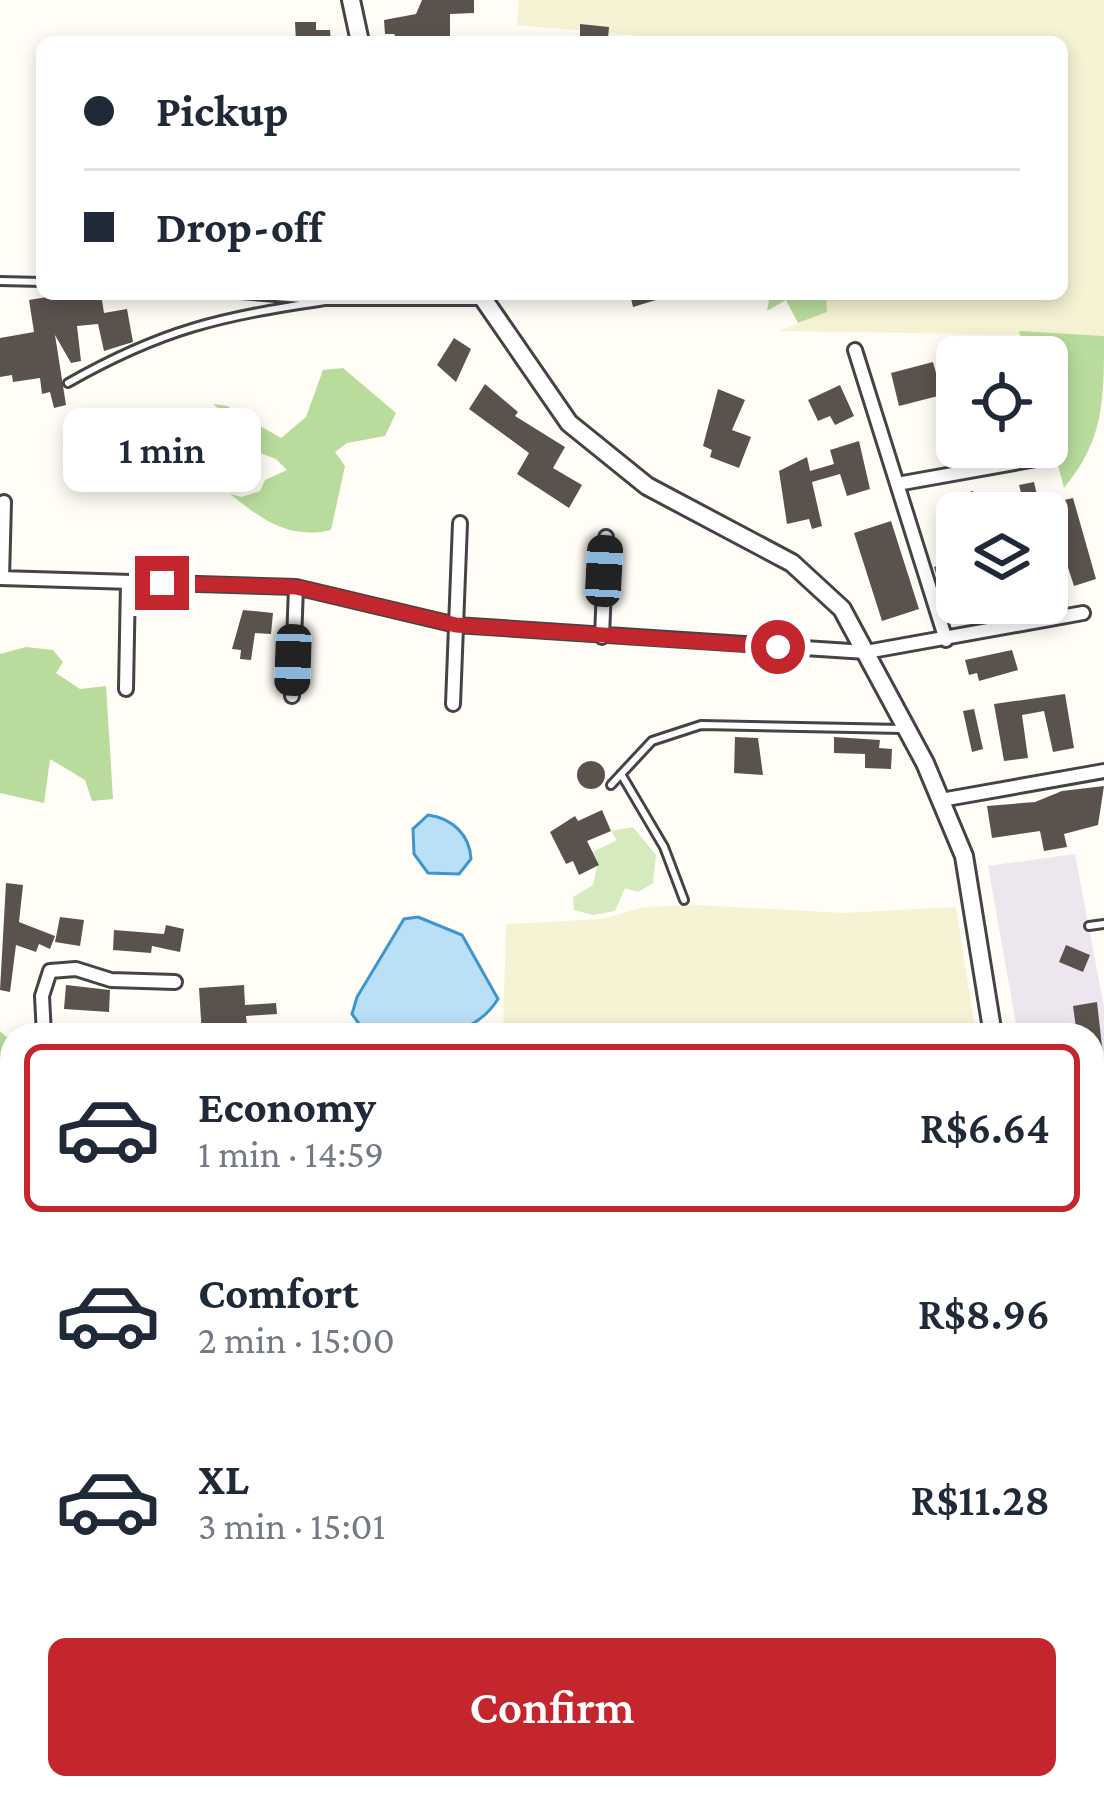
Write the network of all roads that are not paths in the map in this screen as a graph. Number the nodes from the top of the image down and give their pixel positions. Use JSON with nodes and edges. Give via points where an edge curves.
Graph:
{"nodes":[{"id":1,"x":351,"y":0,"type":"edge"},
{"id":2,"x":359,"y":36,"type":"edge"},
{"id":3,"x":0,"y":281,"type":"edge"},
{"id":4,"x":36,"y":282,"type":"edge"},
{"id":5,"x":304,"y":300,"type":"edge"},
{"id":6,"x":388,"y":300,"type":"edge"},
{"id":7,"x":484,"y":300,"type":"edge"},
{"id":8,"x":325,"y":302,"type":"junction"},
{"id":9,"x":855,"y":350,"type":"dead end"},
{"id":10,"x":68,"y":383,"type":"dead end"},
{"id":11,"x":986,"y":468,"type":"edge"},
{"id":12,"x":897,"y":484,"type":"junction"},
{"id":13,"x":4,"y":502,"type":"dead end"},
{"id":14,"x":460,"y":523,"type":"dead end"},
{"id":15,"x":606,"y":537,"type":"dead end"},
{"id":16,"x":1,"y":578,"type":"edge"},
{"id":17,"x":128,"y":582,"type":"junction"},
{"id":18,"x":296,"y":587,"type":"junction"},
{"id":19,"x":1083,"y":613,"type":"dead end"},
{"id":20,"x":456,"y":625,"type":"junction"},
{"id":21,"x":602,"y":637,"type":"junction"},
{"id":22,"x":946,"y":640,"type":"junction"},
{"id":23,"x":866,"y":652,"type":"junction"},
{"id":24,"x":126,"y":689,"type":"dead end"},
{"id":25,"x":292,"y":696,"type":"dead end"},
{"id":26,"x":453,"y":704,"type":"dead end"},
{"id":27,"x":907,"y":729,"type":"junction"},
{"id":28,"x":1104,"y":771,"type":"edge"},
{"id":29,"x":621,"y":774,"type":"junction"},
{"id":30,"x":611,"y":785,"type":"dead end"},
{"id":31,"x":941,"y":800,"type":"junction"},
{"id":32,"x":684,"y":900,"type":"dead end"},
{"id":33,"x":1104,"y":924,"type":"edge"},
{"id":34,"x":1089,"y":926,"type":"dead end"},
{"id":35,"x":175,"y":982,"type":"dead end"},
{"id":36,"x":43,"y":1023,"type":"edge"},
{"id":37,"x":991,"y":1023,"type":"edge"}],
"edges":[{"from":1,"to":2,"type":"street"},
{"from":3,"to":4,"type":"lane"},
{"from":5,"to":8,"type":"lane"},
{"from":6,"to":8,"type":"lane"},
{"from":7,"to":23,"type":"street","via":[[569,423],[647,486],[792,563],[842,609]]},
{"from":8,"to":10,"type":"lane","via":[[194,323]]},
{"from":9,"to":12,"type":"street"},
{"from":11,"to":12,"type":"street"},
{"from":12,"to":22,"type":"street"},
{"from":13,"to":16,"type":"street"},
{"from":14,"to":20,"type":"street"},
{"from":15,"to":21,"type":"street"},
{"from":16,"to":17,"type":"street"},
{"from":17,"to":18,"type":"street"},
{"from":17,"to":24,"type":"street"},
{"from":18,"to":20,"type":"street"},
{"from":18,"to":25,"type":"street"},
{"from":19,"to":22,"type":"street"},
{"from":20,"to":21,"type":"street"},
{"from":20,"to":26,"type":"street"},
{"from":21,"to":23,"type":"street"},
{"from":22,"to":23,"type":"street"},
{"from":23,"to":27,"type":"street"},
{"from":27,"to":29,"type":"lane","via":[[701,725],[652,741]]},
{"from":27,"to":31,"type":"street"},
{"from":28,"to":31,"type":"street"},
{"from":29,"to":30,"type":"lane"},
{"from":29,"to":32,"type":"lane"},
{"from":31,"to":37,"type":"street","via":[[964,856]]},
{"from":33,"to":34,"type":"lane"},
{"from":35,"to":36,"type":"street","via":[[50,971]]}]}
